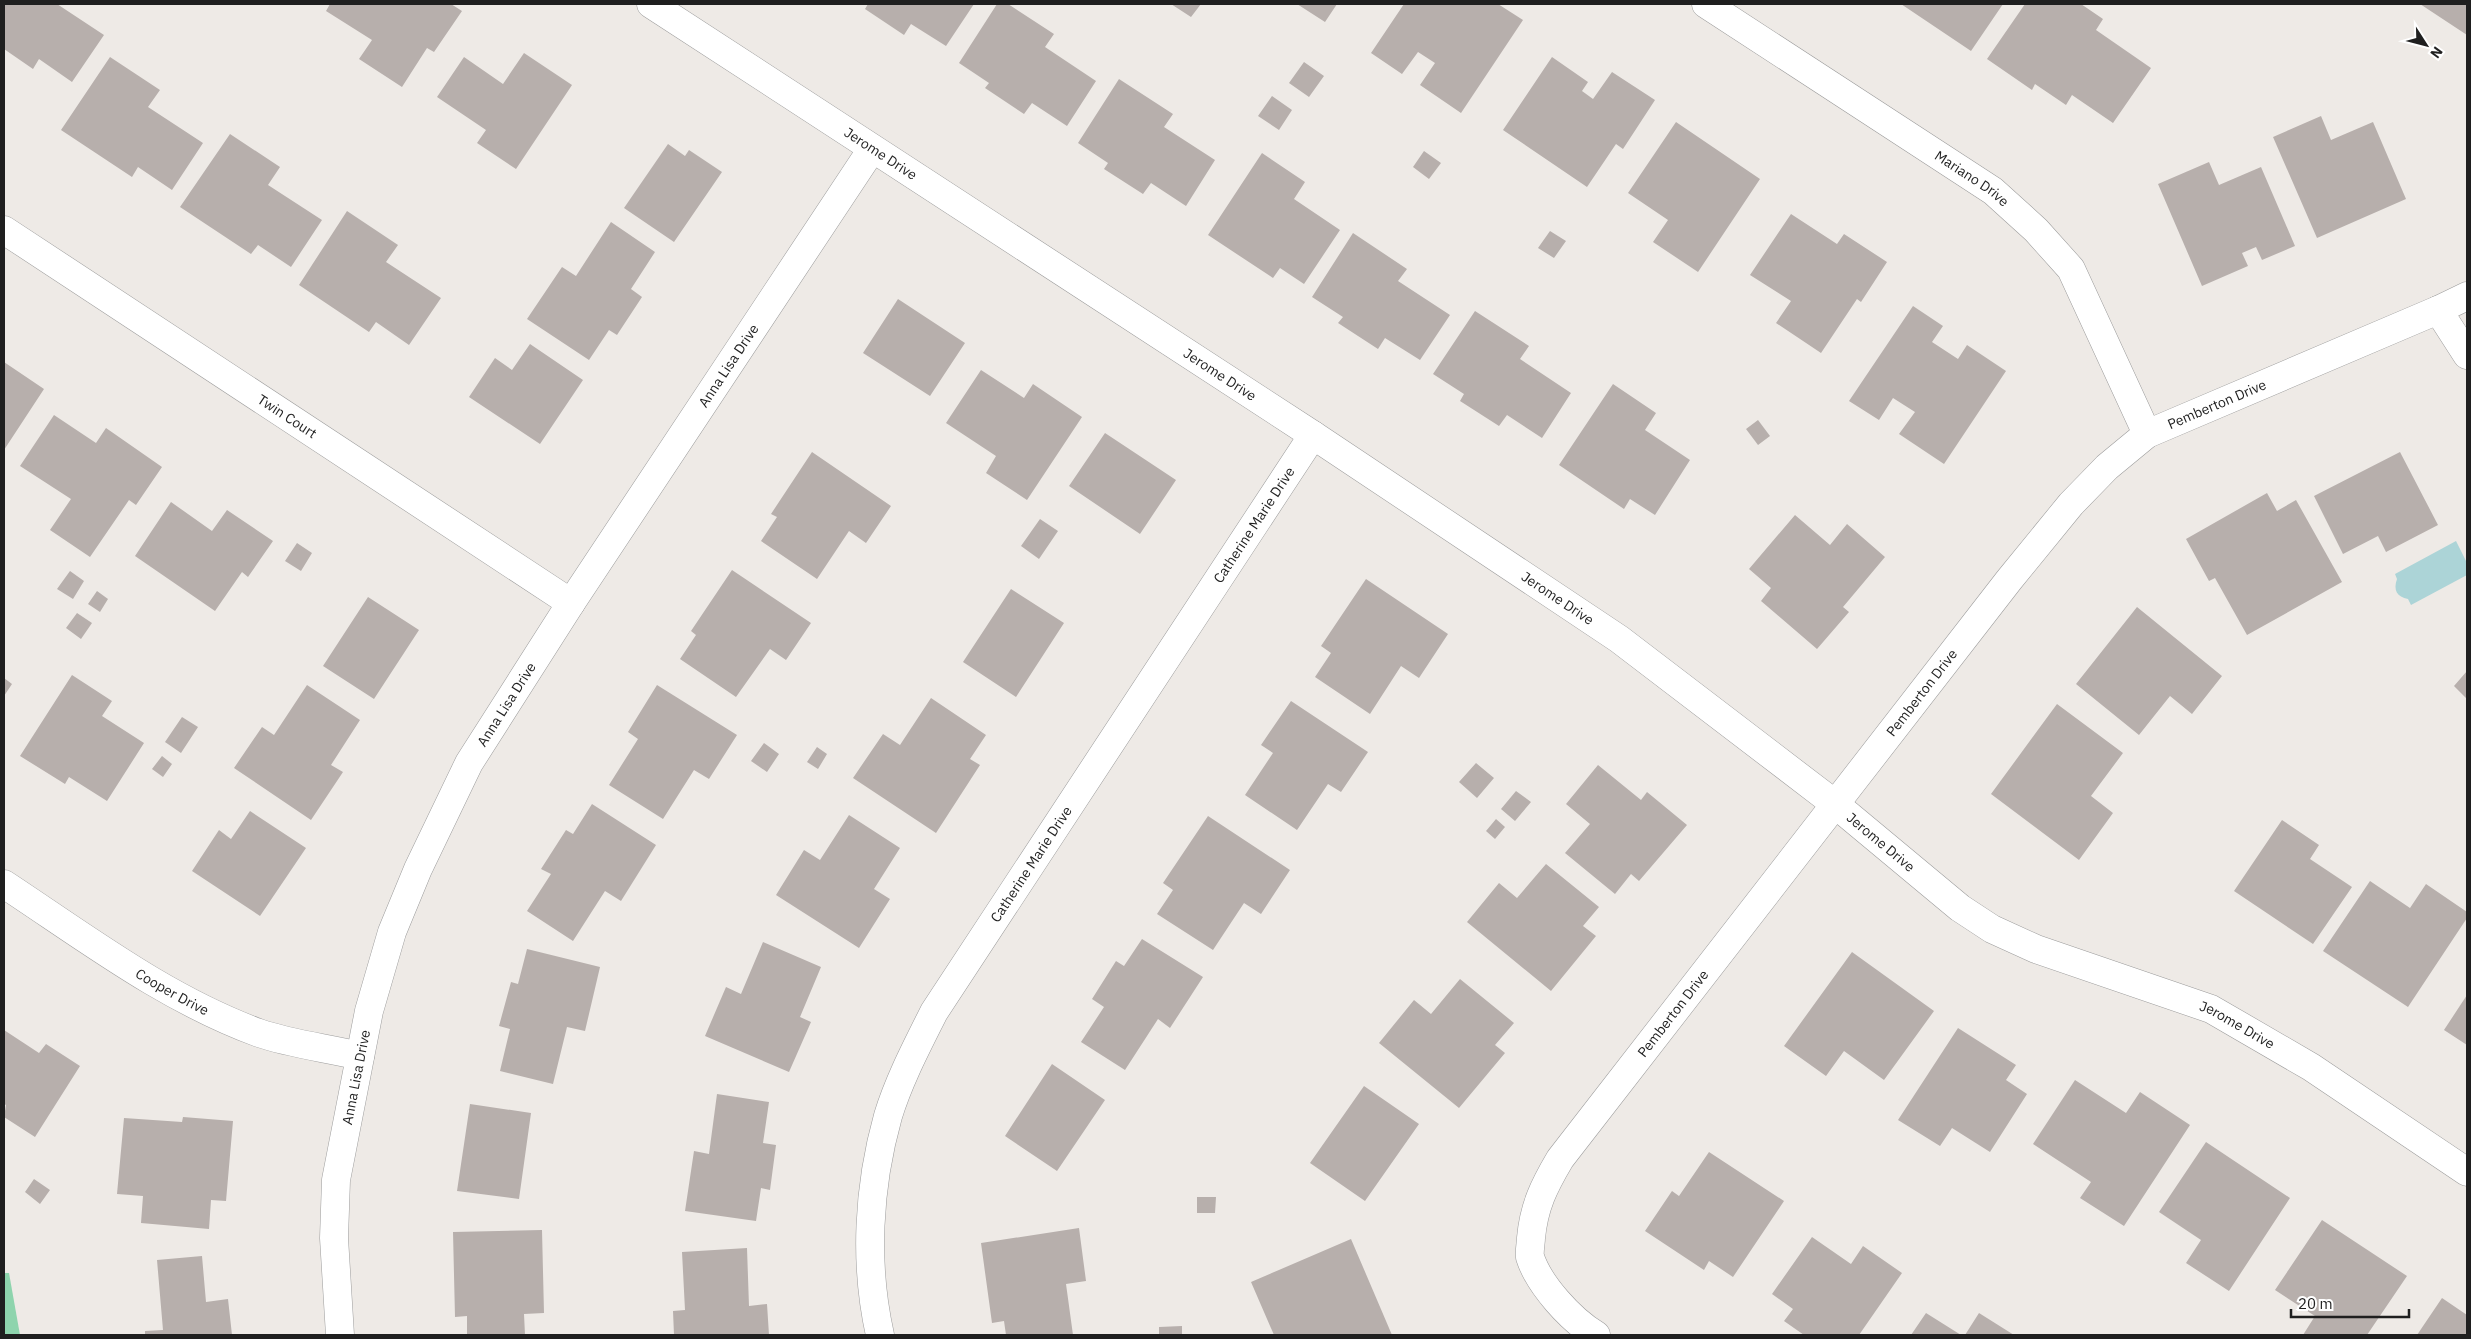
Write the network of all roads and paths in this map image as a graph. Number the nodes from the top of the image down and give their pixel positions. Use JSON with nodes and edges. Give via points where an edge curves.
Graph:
{"nodes":[{"id":1,"x":652,"y":4,"type":"edge"},
{"id":2,"x":1706,"y":4,"type":"edge"},
{"id":3,"x":872,"y":149,"type":"junction"},
{"id":4,"x":4,"y":230,"type":"edge"},
{"id":5,"x":2467,"y":296,"type":"edge"},
{"id":6,"x":2438,"y":310,"type":"junction"},
{"id":7,"x":2467,"y":355,"type":"edge"},
{"id":8,"x":2147,"y":434,"type":"junction"},
{"id":9,"x":1313,"y":435,"type":"junction"},
{"id":10,"x":571,"y":603,"type":"junction"},
{"id":11,"x":1835,"y":804,"type":"junction"},
{"id":12,"x":4,"y":884,"type":"edge"},
{"id":13,"x":360,"y":1056,"type":"junction"},
{"id":14,"x":2467,"y":1172,"type":"edge"},
{"id":15,"x":340,"y":1335,"type":"edge"},
{"id":16,"x":880,"y":1335,"type":"edge"},
{"id":17,"x":1596,"y":1335,"type":"edge"}],
"edges":[{"from":1,"to":3,"type":"street","name":"Jerome Drive"},
{"from":2,"to":8,"type":"street","name":"Mariano Drive","via":[[1993,191],[2036,230],[2071,268]]},
{"from":3,"to":9,"type":"street","name":"Jerome Drive"},
{"from":3,"to":10,"type":"street","name":"Anna Lisa Drive"},
{"from":4,"to":10,"type":"street","name":"Twin Court"},
{"from":5,"to":6,"type":"street","name":"Pemberton Drive"},
{"from":6,"to":7,"type":"street"},
{"from":6,"to":8,"type":"street","name":"Pemberton Drive"},
{"from":8,"to":11,"type":"street","name":"Pemberton Drive","via":[[2070,504]]},
{"from":9,"to":11,"type":"street","name":"Jerome Drive","via":[[1619,639]]},
{"from":9,"to":16,"type":"street","name":"Catherine Marie Drive","via":[[934,1012],[910,1059],[888,1116],[877,1171],[869,1245]]},
{"from":10,"to":13,"type":"street","name":"Anna Lisa Drive","via":[[469,763],[441,818],[392,932],[369,1011]]},
{"from":11,"to":14,"type":"street","name":"Jerome Drive","via":[[1960,908],[1992,929],[2036,950],[2211,1009],[2311,1066]]},
{"from":11,"to":17,"type":"street","name":"Pemberton Drive","via":[[1560,1160],[1541,1192],[1532,1223],[1530,1256],[1550,1292],[1568,1314]]},
{"from":12,"to":13,"type":"street","name":"Cooper Drive","via":[[124,964],[188,1002],[261,1033]]},
{"from":13,"to":15,"type":"street","name":"Anna Lisa Drive","via":[[336,1180],[334,1238]]}]}
